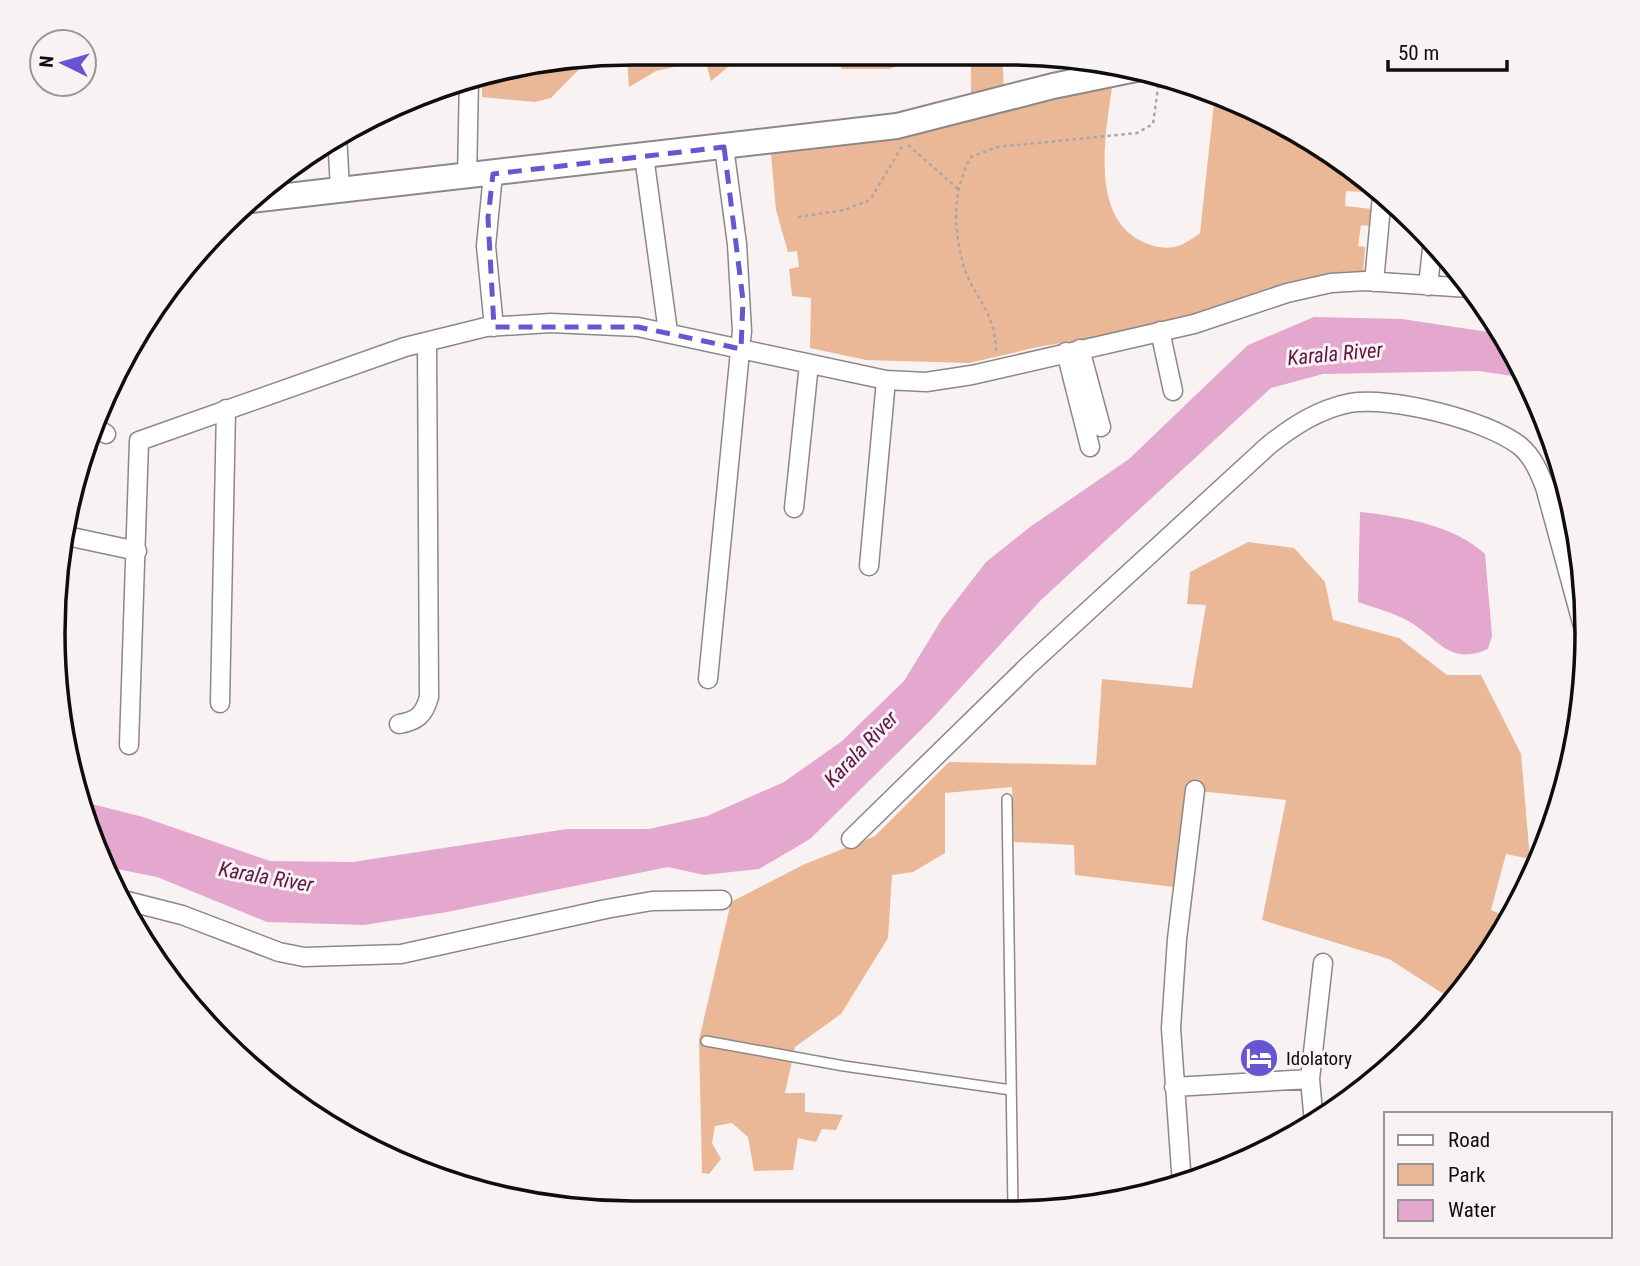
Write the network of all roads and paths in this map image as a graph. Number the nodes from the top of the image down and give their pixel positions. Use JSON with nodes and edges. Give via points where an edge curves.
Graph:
{"nodes":[{"id":1,"x":1109,"y":75,"type":"edge"},
{"id":2,"x":1158,"y":85,"type":"edge"},
{"id":3,"x":469,"y":89,"type":"edge"},
{"id":4,"x":724,"y":147,"type":"junction"},
{"id":5,"x":338,"y":148,"type":"edge"},
{"id":6,"x":645,"y":156,"type":"junction"},
{"id":7,"x":493,"y":174,"type":"junction"},
{"id":8,"x":467,"y":177,"type":"junction"},
{"id":9,"x":340,"y":189,"type":"junction"},
{"id":10,"x":958,"y":189,"type":"junction"},
{"id":11,"x":268,"y":198,"type":"edge"},
{"id":12,"x":1381,"y":205,"type":"edge"},
{"id":13,"x":798,"y":217,"type":"dead end"},
{"id":14,"x":1431,"y":255,"type":"edge"},
{"id":15,"x":1374,"y":282,"type":"junction"},
{"id":16,"x":1428,"y":286,"type":"junction"},
{"id":17,"x":1457,"y":286,"type":"edge"},
{"id":18,"x":494,"y":327,"type":"junction"},
{"id":19,"x":1160,"y":331,"type":"junction"},
{"id":20,"x":668,"y":332,"type":"junction"},
{"id":21,"x":428,"y":342,"type":"junction"},
{"id":22,"x":741,"y":349,"type":"junction"},
{"id":23,"x":1073,"y":351,"type":"junction"},
{"id":24,"x":809,"y":364,"type":"junction"},
{"id":25,"x":996,"y":369,"type":"junction"},
{"id":26,"x":886,"y":380,"type":"junction"},
{"id":27,"x":1173,"y":391,"type":"dead end"},
{"id":28,"x":226,"y":408,"type":"junction"},
{"id":29,"x":1101,"y":427,"type":"dead end"},
{"id":30,"x":1090,"y":447,"type":"dead end"},
{"id":31,"x":794,"y":508,"type":"dead end"},
{"id":32,"x":74,"y":537,"type":"edge"},
{"id":33,"x":136,"y":551,"type":"junction"},
{"id":34,"x":869,"y":566,"type":"dead end"},
{"id":35,"x":1574,"y":592,"type":"edge"},
{"id":36,"x":708,"y":679,"type":"dead end"},
{"id":37,"x":220,"y":703,"type":"dead end"},
{"id":38,"x":398,"y":724,"type":"dead end"},
{"id":39,"x":129,"y":745,"type":"dead end"},
{"id":40,"x":1195,"y":790,"type":"dead end"},
{"id":41,"x":1007,"y":799,"type":"dead end"},
{"id":42,"x":851,"y":839,"type":"dead end"},
{"id":43,"x":722,"y":900,"type":"dead end"},
{"id":44,"x":133,"y":903,"type":"edge"},
{"id":45,"x":1323,"y":963,"type":"dead end"},
{"id":46,"x":706,"y":1041,"type":"dead end"},
{"id":47,"x":1310,"y":1079,"type":"junction"},
{"id":48,"x":1174,"y":1087,"type":"junction"},
{"id":49,"x":1011,"y":1090,"type":"junction"},
{"id":50,"x":1313,"y":1111,"type":"edge"},
{"id":51,"x":1181,"y":1174,"type":"edge"},
{"id":52,"x":1013,"y":1201,"type":"edge"}],
"edges":[{"from":1,"to":4,"type":"main road","via":[[914,124]]},
{"from":2,"to":10,"type":"path","via":[[1153,124],[1137,133],[997,147],[971,157]]},
{"from":3,"to":8,"type":"street"},
{"from":4,"to":6,"type":"main road"},
{"from":4,"to":22,"type":"street","via":[[743,300]]},
{"from":5,"to":9,"type":"street"},
{"from":6,"to":7,"type":"main road"},
{"from":6,"to":20,"type":"street"},
{"from":7,"to":8,"type":"main road"},
{"from":7,"to":18,"type":"street","via":[[486,246]]},
{"from":8,"to":9,"type":"main road"},
{"from":9,"to":11,"type":"main road"},
{"from":10,"to":13,"type":"path","via":[[905,142],[870,200],[844,210]]},
{"from":10,"to":25,"type":"path","via":[[954,211],[964,268],[995,329]]},
{"from":12,"to":15,"type":"street"},
{"from":14,"to":16,"type":"street"},
{"from":15,"to":16,"type":"street"},
{"from":15,"to":19,"type":"street","via":[[1331,283],[1287,292]]},
{"from":16,"to":17,"type":"street"},
{"from":18,"to":20,"type":"street","via":[[589,324]]},
{"from":18,"to":21,"type":"street"},
{"from":19,"to":23,"type":"street"},
{"from":19,"to":27,"type":"street"},
{"from":20,"to":22,"type":"street"},
{"from":21,"to":28,"type":"street"},
{"from":21,"to":38,"type":"street","via":[[429,697],[420,715]]},
{"from":22,"to":24,"type":"street"},
{"from":22,"to":36,"type":"street"},
{"from":23,"to":25,"type":"street"},
{"from":23,"to":29,"type":"street"},
{"from":23,"to":30,"type":"street"},
{"from":24,"to":26,"type":"street"},
{"from":24,"to":31,"type":"street"},
{"from":25,"to":26,"type":"street","via":[[946,380]]},
{"from":26,"to":34,"type":"street"},
{"from":28,"to":33,"type":"street","via":[[139,441]]},
{"from":28,"to":37,"type":"street"},
{"from":32,"to":33,"type":"street"},
{"from":33,"to":39,"type":"street"},
{"from":35,"to":42,"type":"street","via":[[1545,487],[1521,447],[1485,428],[1442,415],[1380,403],[1349,404],[1303,421],[1250,461],[1029,665]]},
{"from":40,"to":48,"type":"street","via":[[1174,975]]},
{"from":41,"to":49,"type":"lane"},
{"from":43,"to":44,"type":"street","via":[[652,901],[401,954],[304,957],[292,957],[182,915]]},
{"from":45,"to":47,"type":"street"},
{"from":46,"to":49,"type":"lane"},
{"from":47,"to":48,"type":"street"},
{"from":47,"to":50,"type":"street"},
{"from":48,"to":51,"type":"street"},
{"from":49,"to":52,"type":"lane"}]}
